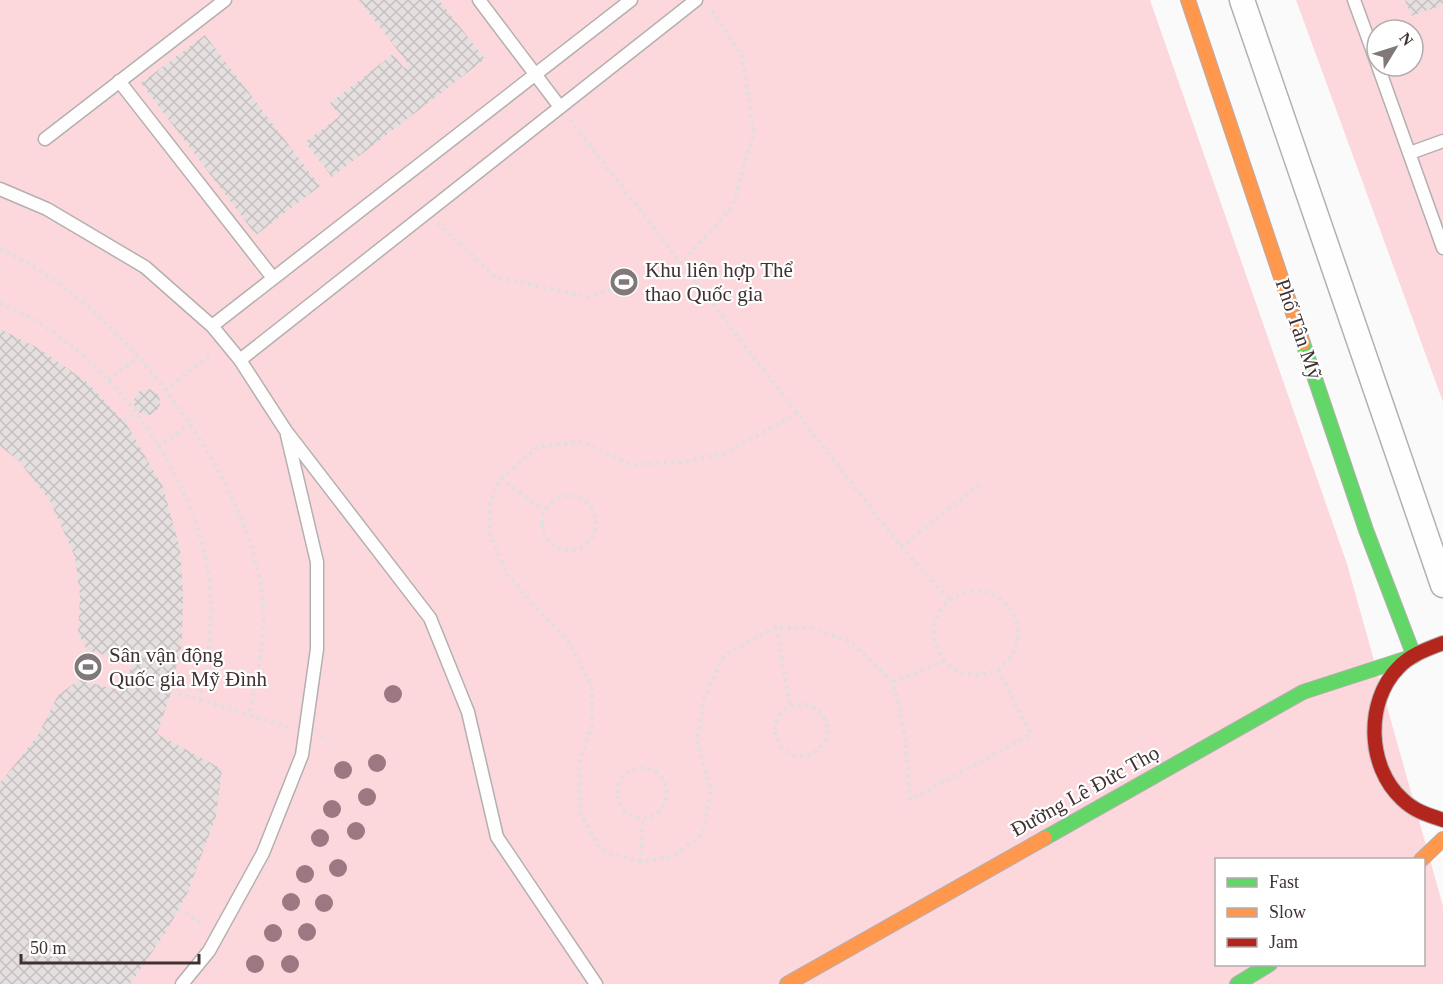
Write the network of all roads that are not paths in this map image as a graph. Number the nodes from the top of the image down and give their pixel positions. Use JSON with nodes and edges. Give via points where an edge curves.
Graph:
{"nodes":[{"id":1,"x":225,"y":0,"type":"edge"},
{"id":2,"x":479,"y":0,"type":"edge"},
{"id":3,"x":631,"y":0,"type":"edge"},
{"id":4,"x":696,"y":0,"type":"edge"},
{"id":5,"x":1188,"y":0,"type":"edge"},
{"id":6,"x":1242,"y":0,"type":"edge"},
{"id":7,"x":1354,"y":0,"type":"edge"},
{"id":8,"x":1365,"y":30,"type":"edge"},
{"id":9,"x":535,"y":75,"type":"junction"},
{"id":10,"x":1383,"y":78,"type":"edge"},
{"id":11,"x":119,"y":81,"type":"junction"},
{"id":12,"x":560,"y":107,"type":"junction"},
{"id":13,"x":45,"y":139,"type":"dead end"},
{"id":14,"x":1443,"y":141,"type":"edge"},
{"id":15,"x":1410,"y":153,"type":"junction"},
{"id":16,"x":0,"y":189,"type":"edge"},
{"id":17,"x":1443,"y":248,"type":"edge"},
{"id":18,"x":273,"y":278,"type":"junction"},
{"id":19,"x":212,"y":326,"type":"junction"},
{"id":20,"x":240,"y":360,"type":"junction"},
{"id":21,"x":286,"y":431,"type":"junction"},
{"id":22,"x":1443,"y":585,"type":"edge"},
{"id":23,"x":1443,"y":643,"type":"edge"},
{"id":24,"x":1414,"y":656,"type":"junction"},
{"id":25,"x":1443,"y":820,"type":"edge"},
{"id":26,"x":1443,"y":839,"type":"edge"},
{"id":27,"x":1423,"y":858,"type":"edge"},
{"id":28,"x":1267,"y":966,"type":"edge"},
{"id":29,"x":182,"y":984,"type":"edge"},
{"id":30,"x":596,"y":984,"type":"edge"},
{"id":31,"x":787,"y":984,"type":"edge"},
{"id":32,"x":1237,"y":984,"type":"edge"}],
"edges":[{"from":1,"to":11,"type":"lane"},
{"from":2,"to":9,"type":"lane"},
{"from":3,"to":9,"type":"lane"},
{"from":4,"to":12,"type":"lane"},
{"from":5,"to":24,"type":"main road","name":"Phố Tân Mỹ","via":[[1366,530]]},
{"from":6,"to":22,"type":"street"},
{"from":7,"to":8,"type":"lane"},
{"from":9,"to":12,"type":"lane"},
{"from":9,"to":18,"type":"lane"},
{"from":10,"to":15,"type":"lane"},
{"from":11,"to":13,"type":"lane"},
{"from":11,"to":18,"type":"lane"},
{"from":12,"to":20,"type":"lane"},
{"from":14,"to":15,"type":"lane"},
{"from":15,"to":17,"type":"lane"},
{"from":16,"to":19,"type":"lane","via":[[47,209],[145,267]]},
{"from":18,"to":19,"type":"lane"},
{"from":19,"to":20,"type":"lane"},
{"from":20,"to":21,"type":"lane"},
{"from":21,"to":29,"type":"lane","via":[[317,562],[317,649],[302,756],[263,853],[209,951]]},
{"from":21,"to":30,"type":"lane","via":[[430,618],[468,712],[497,837]]},
{"from":23,"to":24,"type":"main road"},
{"from":24,"to":25,"type":"main road","via":[[1396,670],[1380,696],[1373,726],[1376,756],[1389,783],[1410,805]]},
{"from":24,"to":31,"type":"main road","name":"Đường Lê Đức Thọ","via":[[1303,692]]},
{"from":26,"to":27,"type":"main road"},
{"from":28,"to":32,"type":"main road"}]}
